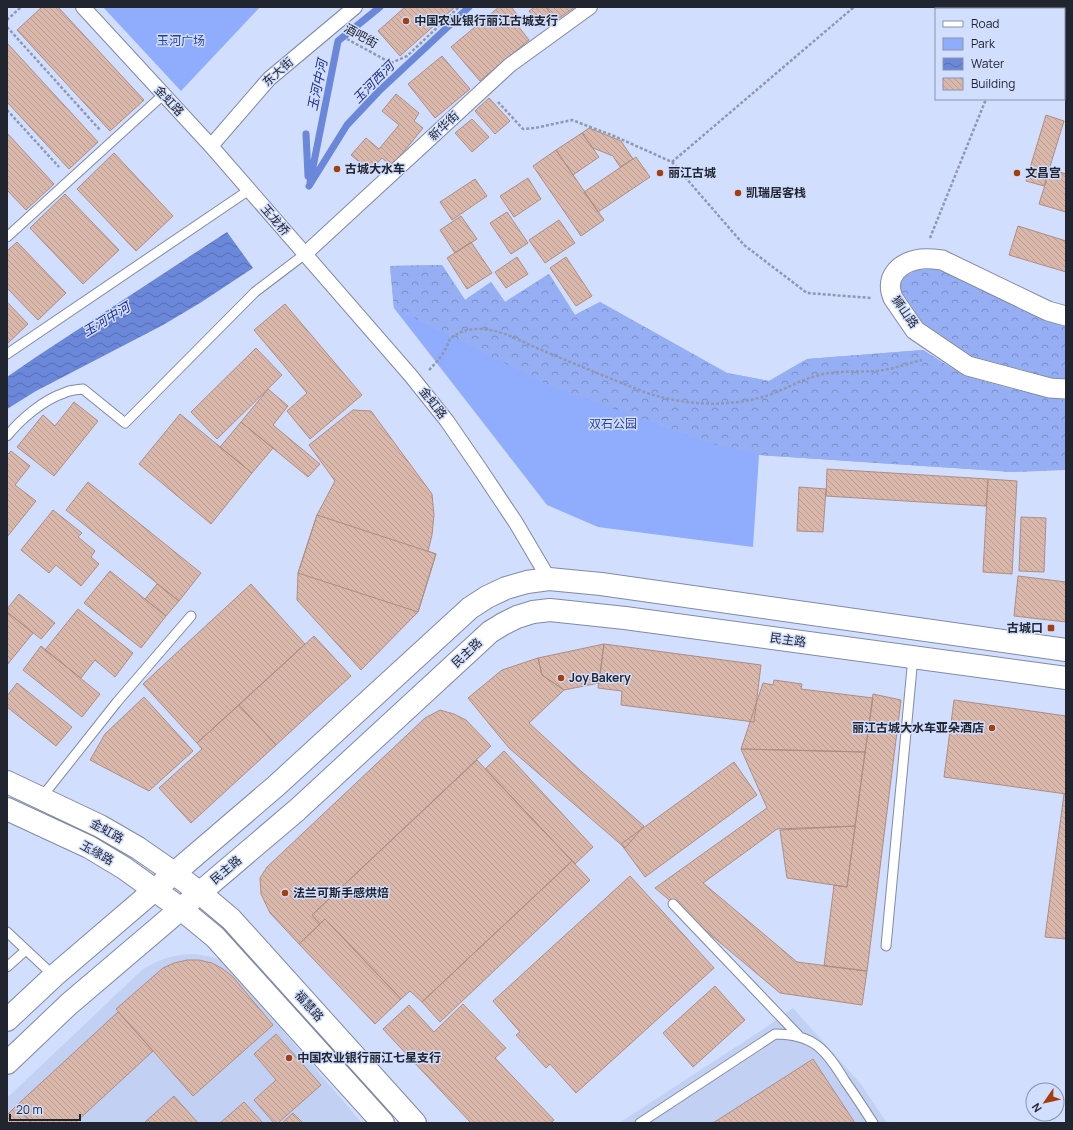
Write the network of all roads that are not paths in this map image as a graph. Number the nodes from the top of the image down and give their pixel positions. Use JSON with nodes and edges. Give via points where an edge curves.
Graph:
{"nodes":[{"id":1,"x":83,"y":7,"type":"edge"},
{"id":2,"x":355,"y":7,"type":"edge"},
{"id":3,"x":590,"y":7,"type":"edge"},
{"id":4,"x":163,"y":95,"type":"junction"},
{"id":5,"x":210,"y":146,"type":"junction"},
{"id":6,"x":252,"y":193,"type":"junction"},
{"id":7,"x":7,"y":237,"type":"edge"},
{"id":8,"x":295,"y":243,"type":"joint"},
{"id":9,"x":305,"y":254,"type":"junction"},
{"id":10,"x":1066,"y":316,"type":"edge"},
{"id":11,"x":7,"y":354,"type":"edge"},
{"id":12,"x":1066,"y":389,"type":"edge"},
{"id":13,"x":7,"y":436,"type":"edge"},
{"id":14,"x":549,"y":579,"type":"junction"},
{"id":15,"x":191,"y":616,"type":"dead end"},
{"id":16,"x":1066,"y":650,"type":"edge"},
{"id":17,"x":912,"y":657,"type":"junction"},
{"id":18,"x":1066,"y":678,"type":"edge"},
{"id":19,"x":7,"y":782,"type":"edge"},
{"id":20,"x":41,"y":798,"type":"junction"},
{"id":21,"x":7,"y":809,"type":"edge"},
{"id":22,"x":174,"y":873,"type":"junction"},
{"id":23,"x":155,"y":890,"type":"junction"},
{"id":24,"x":200,"y":893,"type":"junction"},
{"id":25,"x":673,"y":904,"type":"dead end"},
{"id":26,"x":181,"y":909,"type":"junction"},
{"id":27,"x":7,"y":932,"type":"edge"},
{"id":28,"x":886,"y":946,"type":"dead end"},
{"id":29,"x":26,"y":950,"type":"junction"},
{"id":30,"x":7,"y":967,"type":"edge"},
{"id":31,"x":54,"y":976,"type":"junction"},
{"id":32,"x":7,"y":1020,"type":"edge"},
{"id":33,"x":800,"y":1037,"type":"junction"},
{"id":34,"x":7,"y":1063,"type":"edge"},
{"id":35,"x":383,"y":1123,"type":"edge"},
{"id":36,"x":415,"y":1123,"type":"edge"},
{"id":37,"x":640,"y":1123,"type":"edge"},
{"id":38,"x":872,"y":1123,"type":"edge"}],
"edges":[{"from":1,"to":4,"type":"street","name":"金虹路"},
{"from":2,"to":5,"type":"street","name":"东大街","via":[[269,79]]},
{"from":3,"to":9,"type":"street","name":"新华街","via":[[510,65]]},
{"from":4,"to":5,"type":"street","name":"金虹路"},
{"from":4,"to":7,"type":"lane"},
{"from":5,"to":6,"type":"street","name":"金虹路"},
{"from":6,"to":8,"type":"street","name":"玉龙桥"},
{"from":6,"to":11,"type":"lane"},
{"from":8,"to":9,"type":"street","name":"金虹路"},
{"from":9,"to":13,"type":"lane","via":[[255,292],[125,423],[82,389],[58,395],[36,408]]},
{"from":9,"to":14,"type":"street","name":"金虹路","via":[[447,421],[516,523]]},
{"from":10,"to":12,"type":"street","name":"狮山路","via":[[1048,311],[942,260],[913,261],[897,269],[891,280],[891,292],[915,330],[968,366],[1050,388]]},
{"from":14,"to":16,"type":"main road","via":[[601,584]]},
{"from":14,"to":22,"type":"main road","via":[[506,588],[470,608],[276,786]]},
{"from":15,"to":20,"type":"lane","via":[[117,702]]},
{"from":17,"to":18,"type":"main road","name":"民主路"},
{"from":17,"to":24,"type":"main road","name":"民主路","via":[[550,610],[517,617],[490,632],[297,810]]},
{"from":17,"to":28,"type":"lane"},
{"from":19,"to":20,"type":"main road","name":"金虹路"},
{"from":20,"to":22,"type":"main road","name":"金虹路","via":[[100,826]]},
{"from":21,"to":23,"type":"main road","name":"玉缘路","via":[[89,847]]},
{"from":22,"to":23,"type":"main road"},
{"from":22,"to":24,"type":"main road","name":"金虹路"},
{"from":23,"to":26,"type":"main road","name":"玉缘路"},
{"from":23,"to":31,"type":"main road"},
{"from":24,"to":26,"type":"main road","name":"民主路"},
{"from":24,"to":36,"type":"main road","name":"福慧路","via":[[231,919]]},
{"from":25,"to":33,"type":"lane"},
{"from":26,"to":34,"type":"main road","name":"民主路","via":[[69,1004]]},
{"from":26,"to":35,"type":"main road","name":"福慧路","via":[[215,937]]},
{"from":27,"to":29,"type":"lane"},
{"from":29,"to":30,"type":"lane"},
{"from":29,"to":31,"type":"lane"},
{"from":31,"to":32,"type":"main road"},
{"from":33,"to":37,"type":"lane","via":[[775,1034]]},
{"from":33,"to":38,"type":"lane","via":[[813,1042],[833,1061]]}]}
